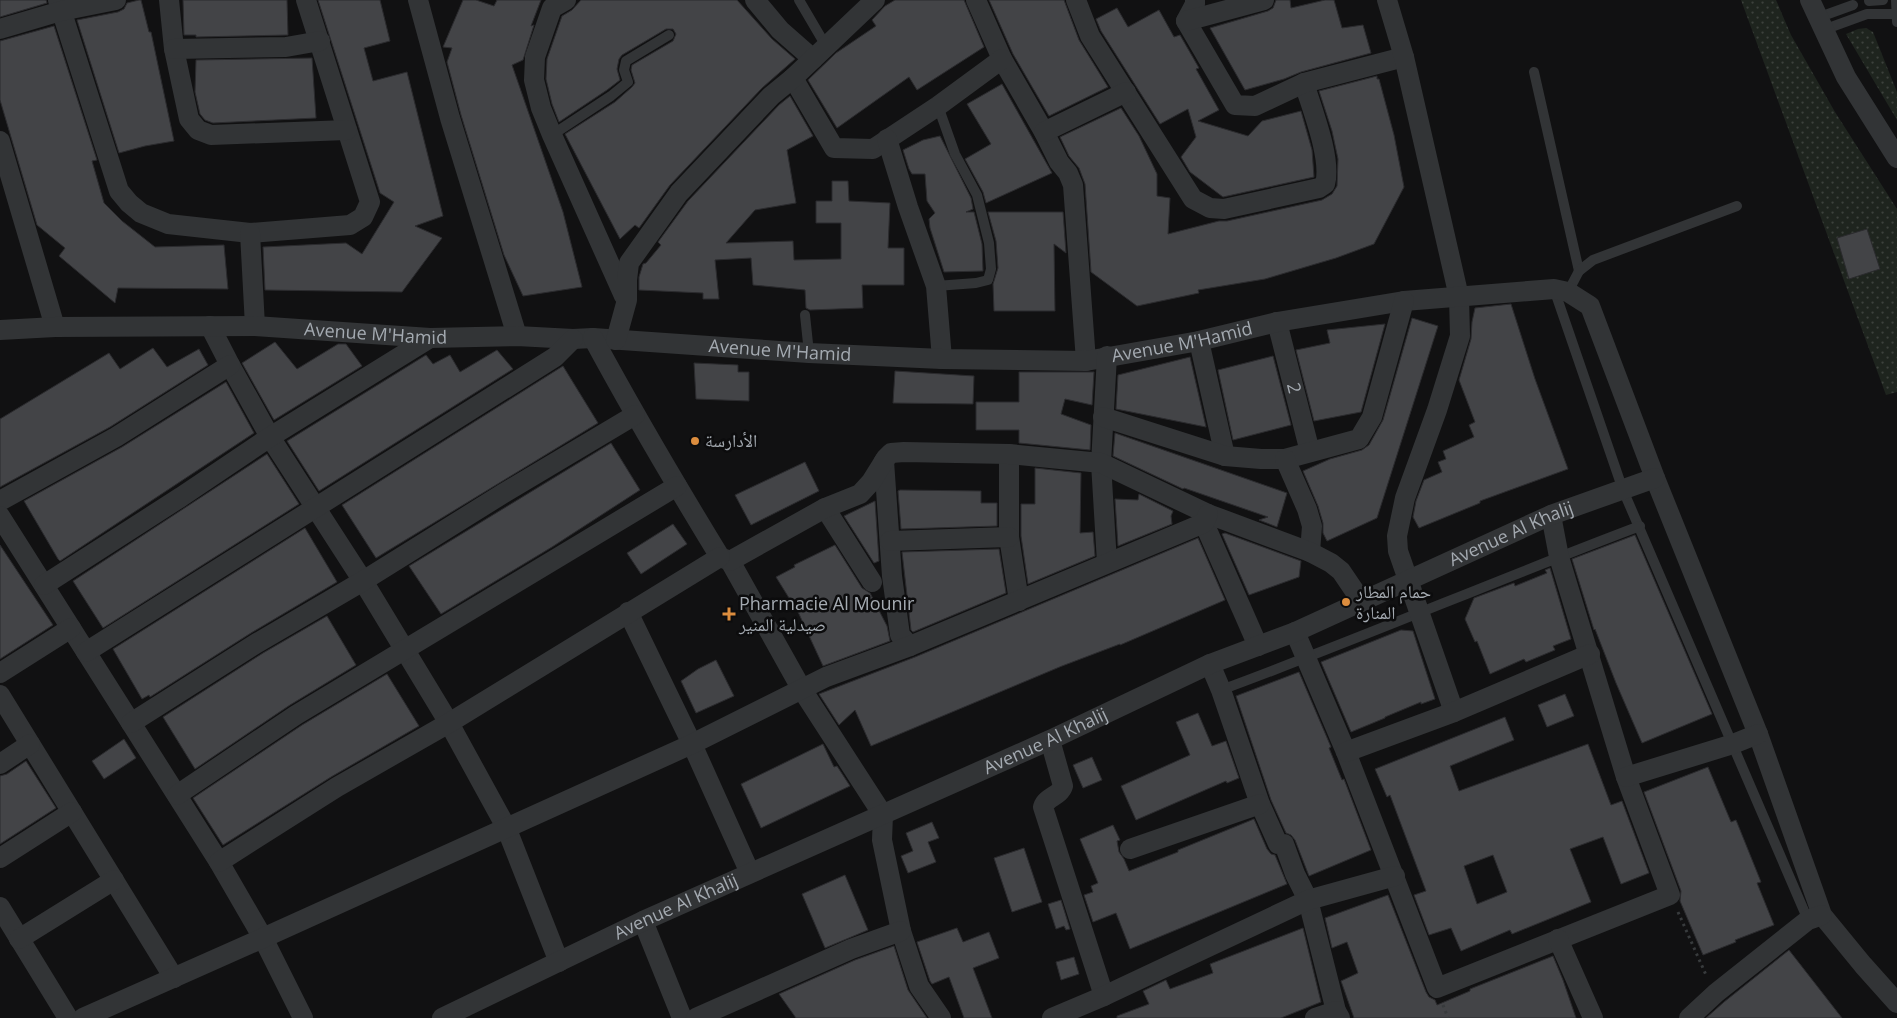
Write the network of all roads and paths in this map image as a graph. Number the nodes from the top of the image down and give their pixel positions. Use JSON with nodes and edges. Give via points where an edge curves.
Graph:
{"nodes":[{"id":1,"x":116,"y":0,"type":"edge"},
{"id":2,"x":169,"y":0,"type":"edge"},
{"id":3,"x":306,"y":0,"type":"edge"},
{"id":4,"x":418,"y":0,"type":"edge"},
{"id":5,"x":566,"y":0,"type":"edge"},
{"id":6,"x":755,"y":0,"type":"edge"},
{"id":7,"x":799,"y":0,"type":"edge"},
{"id":8,"x":875,"y":0,"type":"edge"},
{"id":9,"x":976,"y":0,"type":"edge"},
{"id":10,"x":1076,"y":0,"type":"edge"},
{"id":11,"x":1195,"y":0,"type":"edge"},
{"id":12,"x":1264,"y":0,"type":"edge"},
{"id":13,"x":1387,"y":0,"type":"edge"},
{"id":14,"x":1883,"y":0,"type":"edge"},
{"id":15,"x":1896,"y":0,"type":"edge"},
{"id":16,"x":1870,"y":1,"type":"edge"},
{"id":17,"x":1853,"y":5,"type":"dead end"},
{"id":18,"x":59,"y":6,"type":"edge"},
{"id":19,"x":1817,"y":16,"type":"edge"},
{"id":20,"x":1896,"y":18,"type":"edge"},
{"id":21,"x":1186,"y":21,"type":"junction"},
{"id":22,"x":0,"y":29,"type":"edge"},
{"id":23,"x":669,"y":35,"type":"dead end"},
{"id":24,"x":320,"y":41,"type":"junction"},
{"id":25,"x":174,"y":49,"type":"junction"},
{"id":26,"x":820,"y":52,"type":"junction"},
{"id":27,"x":1404,"y":57,"type":"junction"},
{"id":28,"x":1002,"y":59,"type":"junction"},
{"id":29,"x":1534,"y":72,"type":"dead end"},
{"id":30,"x":794,"y":78,"type":"junction"},
{"id":31,"x":1304,"y":83,"type":"junction"},
{"id":32,"x":1126,"y":92,"type":"junction"},
{"id":33,"x":938,"y":106,"type":"junction"},
{"id":34,"x":347,"y":130,"type":"junction"},
{"id":35,"x":1044,"y":132,"type":"junction"},
{"id":36,"x":552,"y":135,"type":"junction"},
{"id":37,"x":887,"y":139,"type":"junction"},
{"id":38,"x":0,"y":141,"type":"edge"},
{"id":39,"x":1897,"y":158,"type":"edge"},
{"id":40,"x":1737,"y":206,"type":"dead end"},
{"id":41,"x":250,"y":233,"type":"junction"},
{"id":42,"x":1579,"y":271,"type":"junction"},
{"id":43,"x":936,"y":286,"type":"junction"},
{"id":44,"x":1561,"y":291,"type":"junction"},
{"id":45,"x":1459,"y":297,"type":"junction"},
{"id":46,"x":627,"y":300,"type":"junction"},
{"id":47,"x":1404,"y":301,"type":"junction"},
{"id":48,"x":805,"y":315,"type":"dead end"},
{"id":49,"x":1277,"y":322,"type":"junction"},
{"id":50,"x":210,"y":326,"type":"junction"},
{"id":51,"x":256,"y":326,"type":"junction"},
{"id":52,"x":55,"y":327,"type":"junction"},
{"id":53,"x":0,"y":330,"type":"edge"},
{"id":54,"x":517,"y":336,"type":"junction"},
{"id":55,"x":430,"y":338,"type":"junction"},
{"id":56,"x":583,"y":338,"type":"junction"},
{"id":57,"x":616,"y":340,"type":"junction"},
{"id":58,"x":1199,"y":341,"type":"junction"},
{"id":59,"x":809,"y":353,"type":"junction"},
{"id":60,"x":1106,"y":356,"type":"junction"},
{"id":61,"x":942,"y":359,"type":"junction"},
{"id":62,"x":1086,"y":361,"type":"junction"},
{"id":63,"x":230,"y":365,"type":"junction"},
{"id":64,"x":635,"y":415,"type":"junction"},
{"id":65,"x":1103,"y":417,"type":"junction"},
{"id":66,"x":270,"y":437,"type":"junction"},
{"id":67,"x":1310,"y":452,"type":"junction"},
{"id":68,"x":1010,"y":454,"type":"junction"},
{"id":69,"x":1226,"y":456,"type":"junction"},
{"id":70,"x":1285,"y":459,"type":"junction"},
{"id":71,"x":884,"y":461,"type":"junction"},
{"id":72,"x":1101,"y":463,"type":"junction"},
{"id":73,"x":1655,"y":478,"type":"junction"},
{"id":74,"x":676,"y":486,"type":"junction"},
{"id":75,"x":1623,"y":490,"type":"junction"},
{"id":76,"x":0,"y":501,"type":"edge"},
{"id":77,"x":316,"y":508,"type":"junction"},
{"id":78,"x":825,"y":508,"type":"junction"},
{"id":79,"x":1551,"y":515,"type":"junction"},
{"id":80,"x":0,"y":516,"type":"edge"},
{"id":81,"x":1206,"y":519,"type":"junction"},
{"id":82,"x":1640,"y":526,"type":"junction"},
{"id":83,"x":1009,"y":537,"type":"junction"},
{"id":84,"x":890,"y":541,"type":"junction"},
{"id":85,"x":1310,"y":552,"type":"junction"},
{"id":86,"x":1559,"y":556,"type":"junction"},
{"id":87,"x":725,"y":559,"type":"junction"},
{"id":88,"x":1107,"y":563,"type":"junction"},
{"id":89,"x":892,"y":576,"type":"junction"},
{"id":90,"x":363,"y":581,"type":"junction"},
{"id":91,"x":1410,"y":581,"type":"junction"},
{"id":92,"x":872,"y":582,"type":"junction"},
{"id":93,"x":44,"y":585,"type":"junction"},
{"id":94,"x":1019,"y":601,"type":"junction"},
{"id":95,"x":1362,"y":602,"type":"junction"},
{"id":96,"x":628,"y":612,"type":"junction"},
{"id":97,"x":1420,"y":613,"type":"junction"},
{"id":98,"x":71,"y":628,"type":"junction"},
{"id":99,"x":1295,"y":632,"type":"junction"},
{"id":100,"x":905,"y":640,"type":"junction"},
{"id":101,"x":1258,"y":646,"type":"junction"},
{"id":102,"x":405,"y":649,"type":"junction"},
{"id":103,"x":86,"y":652,"type":"junction"},
{"id":104,"x":1590,"y":654,"type":"junction"},
{"id":105,"x":1307,"y":658,"type":"junction"},
{"id":106,"x":1210,"y":664,"type":"junction"},
{"id":107,"x":0,"y":673,"type":"edge"},
{"id":108,"x":801,"y":688,"type":"junction"},
{"id":109,"x":1221,"y":690,"type":"junction"},
{"id":110,"x":0,"y":695,"type":"edge"},
{"id":111,"x":1454,"y":712,"type":"junction"},
{"id":112,"x":449,"y":722,"type":"junction"},
{"id":113,"x":131,"y":723,"type":"junction"},
{"id":114,"x":1758,"y":734,"type":"junction"},
{"id":115,"x":1050,"y":740,"type":"junction"},
{"id":116,"x":30,"y":744,"type":"junction"},
{"id":117,"x":692,"y":744,"type":"junction"},
{"id":118,"x":1732,"y":744,"type":"junction"},
{"id":119,"x":1346,"y":752,"type":"junction"},
{"id":120,"x":0,"y":764,"type":"edge"},
{"id":121,"x":1626,"y":777,"type":"junction"},
{"id":122,"x":177,"y":795,"type":"junction"},
{"id":123,"x":1260,"y":804,"type":"junction"},
{"id":124,"x":72,"y":812,"type":"junction"},
{"id":125,"x":883,"y":815,"type":"junction"},
{"id":126,"x":506,"y":827,"type":"junction"},
{"id":127,"x":1130,"y":849,"type":"dead end"},
{"id":128,"x":0,"y":858,"type":"edge"},
{"id":129,"x":219,"y":862,"type":"junction"},
{"id":130,"x":750,"y":873,"type":"junction"},
{"id":131,"x":1395,"y":876,"type":"junction"},
{"id":132,"x":114,"y":880,"type":"junction"},
{"id":133,"x":1670,"y":895,"type":"junction"},
{"id":134,"x":1308,"y":900,"type":"junction"},
{"id":135,"x":0,"y":907,"type":"edge"},
{"id":136,"x":1815,"y":918,"type":"junction"},
{"id":137,"x":643,"y":921,"type":"junction"},
{"id":138,"x":902,"y":931,"type":"junction"},
{"id":139,"x":263,"y":938,"type":"junction"},
{"id":140,"x":19,"y":939,"type":"junction"},
{"id":141,"x":1558,"y":940,"type":"junction"},
{"id":142,"x":559,"y":962,"type":"junction"},
{"id":143,"x":174,"y":978,"type":"junction"},
{"id":144,"x":1716,"y":993,"type":"junction"},
{"id":145,"x":1104,"y":996,"type":"junction"},
{"id":146,"x":1897,"y":1003,"type":"edge"},
{"id":147,"x":1338,"y":1014,"type":"edge"},
{"id":148,"x":449,"y":1017,"type":"edge"},
{"id":149,"x":68,"y":1018,"type":"edge"},
{"id":150,"x":83,"y":1018,"type":"edge"},
{"id":151,"x":304,"y":1018,"type":"edge"},
{"id":152,"x":682,"y":1018,"type":"edge"},
{"id":153,"x":696,"y":1018,"type":"edge"},
{"id":154,"x":941,"y":1018,"type":"edge"},
{"id":155,"x":1052,"y":1018,"type":"edge"},
{"id":156,"x":1315,"y":1018,"type":"edge"},
{"id":157,"x":1594,"y":1018,"type":"edge"},
{"id":158,"x":1689,"y":1018,"type":"edge"}],
"edges":[{"from":1,"to":18,"type":"street"},
{"from":2,"to":25,"type":"street"},
{"from":3,"to":24,"type":"street"},
{"from":4,"to":54,"type":"street","via":[[450,118]]},
{"from":5,"to":36,"type":"street","via":[[552,8],[535,57],[534,80]]},
{"from":6,"to":26,"type":"street","via":[[780,30]]},
{"from":7,"to":26,"type":"lane"},
{"from":8,"to":26,"type":"street"},
{"from":9,"to":28,"type":"street"},
{"from":10,"to":32,"type":"street","via":[[1090,36]]},
{"from":11,"to":21,"type":"street"},
{"from":12,"to":21,"type":"street"},
{"from":13,"to":27,"type":"street"},
{"from":14,"to":16,"type":"lane"},
{"from":15,"to":20,"type":"lane"},
{"from":17,"to":19,"type":"lane"},
{"from":18,"to":22,"type":"street"},
{"from":18,"to":41,"type":"street","via":[[119,191],[129,203],[141,213],[168,224]]},
{"from":19,"to":20,"type":"lane","via":[[1866,14]]},
{"from":19,"to":39,"type":"street","via":[[1846,77]]},
{"from":21,"to":31,"type":"street","via":[[1235,106],[1255,106]]},
{"from":23,"to":36,"type":"lane","via":[[626,61],[624,70],[628,82]]},
{"from":24,"to":25,"type":"street","via":[[286,47]]},
{"from":24,"to":34,"type":"street"},
{"from":25,"to":34,"type":"street","via":[[189,119],[204,134]]},
{"from":26,"to":30,"type":"street"},
{"from":27,"to":31,"type":"street"},
{"from":27,"to":45,"type":"street"},
{"from":28,"to":33,"type":"street"},
{"from":28,"to":35,"type":"street"},
{"from":29,"to":42,"type":"lane"},
{"from":30,"to":37,"type":"street","via":[[834,148],[873,149]]},
{"from":30,"to":46,"type":"street","via":[[771,96],[679,193],[629,263]]},
{"from":31,"to":32,"type":"street","via":[[1325,157],[1325,184],[1224,209],[1210,208],[1193,199]]},
{"from":32,"to":35,"type":"street"},
{"from":33,"to":37,"type":"street"},
{"from":33,"to":43,"type":"lane","via":[[955,154],[976,195],[989,243],[991,269],[988,280]]},
{"from":34,"to":41,"type":"street","via":[[370,202],[363,218],[350,225]]},
{"from":35,"to":62,"type":"street","via":[[1073,185]]},
{"from":36,"to":46,"type":"street"},
{"from":37,"to":43,"type":"street"},
{"from":38,"to":52,"type":"street"},
{"from":40,"to":42,"type":"lane","via":[[1593,260]]},
{"from":41,"to":51,"type":"street"},
{"from":42,"to":44,"type":"lane"},
{"from":43,"to":61,"type":"street"},
{"from":44,"to":45,"type":"street","name":"Avenue M'Hamid"},
{"from":44,"to":73,"type":"street","via":[[1590,306]]},
{"from":44,"to":75,"type":"lane"},
{"from":45,"to":47,"type":"street","name":"Avenue M'Hamid"},
{"from":45,"to":91,"type":"street","via":[[1457,345],[1405,498],[1397,536],[1398,551]]},
{"from":46,"to":57,"type":"street"},
{"from":47,"to":49,"type":"street","name":"Avenue M'Hamid"},
{"from":47,"to":67,"type":"street","via":[[1372,417],[1360,439]]},
{"from":48,"to":59,"type":"lane"},
{"from":49,"to":58,"type":"street","name":"Avenue M'Hamid"},
{"from":49,"to":67,"type":"street","name":"2"},
{"from":50,"to":51,"type":"street","name":"Avenue M'Hamid"},
{"from":50,"to":52,"type":"street","name":"Avenue M'Hamid"},
{"from":50,"to":63,"type":"street"},
{"from":51,"to":55,"type":"street","name":"Avenue M'Hamid"},
{"from":52,"to":53,"type":"street","name":"Avenue M'Hamid"},
{"from":54,"to":55,"type":"street","name":"Avenue M'Hamid"},
{"from":54,"to":56,"type":"street","name":"Avenue M'Hamid"},
{"from":55,"to":66,"type":"street"},
{"from":56,"to":57,"type":"street","name":"Avenue M'Hamid"},
{"from":56,"to":64,"type":"street"},
{"from":56,"to":77,"type":"street"},
{"from":57,"to":59,"type":"street","name":"Avenue M'Hamid"},
{"from":58,"to":60,"type":"street","name":"Avenue M'Hamid"},
{"from":58,"to":69,"type":"street"},
{"from":59,"to":61,"type":"street","name":"Avenue M'Hamid"},
{"from":60,"to":62,"type":"street","name":"Avenue M'Hamid"},
{"from":60,"to":65,"type":"street"},
{"from":61,"to":62,"type":"street","name":"Avenue M'Hamid"},
{"from":63,"to":66,"type":"street"},
{"from":63,"to":76,"type":"street","via":[[116,437]]},
{"from":64,"to":74,"type":"street"},
{"from":64,"to":90,"type":"street"},
{"from":65,"to":69,"type":"street"},
{"from":65,"to":72,"type":"street"},
{"from":66,"to":77,"type":"street"},
{"from":66,"to":93,"type":"street"},
{"from":67,"to":70,"type":"street"},
{"from":68,"to":71,"type":"street","via":[[904,452],[891,453]]},
{"from":68,"to":72,"type":"street"},
{"from":68,"to":83,"type":"street"},
{"from":69,"to":70,"type":"street"},
{"from":70,"to":85,"type":"street","via":[[1308,509],[1312,526]]},
{"from":71,"to":78,"type":"street","via":[[860,494]]},
{"from":71,"to":84,"type":"street"},
{"from":72,"to":81,"type":"street"},
{"from":72,"to":88,"type":"street"},
{"from":73,"to":75,"type":"street","name":"Avenue Al Khalij"},
{"from":73,"to":114,"type":"street"},
{"from":74,"to":87,"type":"street"},
{"from":74,"to":102,"type":"street"},
{"from":75,"to":79,"type":"street","name":"Avenue Al Khalij"},
{"from":75,"to":82,"type":"lane"},
{"from":77,"to":90,"type":"street"},
{"from":77,"to":103,"type":"street"},
{"from":78,"to":87,"type":"street"},
{"from":78,"to":92,"type":"street"},
{"from":79,"to":86,"type":"street"},
{"from":79,"to":91,"type":"street","name":"Avenue Al Khalij"},
{"from":80,"to":93,"type":"street"},
{"from":81,"to":85,"type":"street"},
{"from":81,"to":88,"type":"street"},
{"from":81,"to":101,"type":"street"},
{"from":82,"to":86,"type":"lane"},
{"from":82,"to":118,"type":"lane"},
{"from":83,"to":84,"type":"street"},
{"from":83,"to":94,"type":"street"},
{"from":84,"to":89,"type":"street"},
{"from":85,"to":95,"type":"street","via":[[1341,571]]},
{"from":86,"to":97,"type":"lane"},
{"from":86,"to":104,"type":"street"},
{"from":87,"to":96,"type":"street"},
{"from":87,"to":108,"type":"street"},
{"from":88,"to":94,"type":"street"},
{"from":89,"to":92,"type":"street"},
{"from":89,"to":100,"type":"street"},
{"from":90,"to":102,"type":"street"},
{"from":90,"to":113,"type":"street"},
{"from":91,"to":95,"type":"street","name":"Avenue Al Khalij"},
{"from":91,"to":97,"type":"street"},
{"from":92,"to":100,"type":"street"},
{"from":93,"to":98,"type":"street"},
{"from":94,"to":100,"type":"street"},
{"from":95,"to":99,"type":"street","name":"Avenue Al Khalij"},
{"from":96,"to":112,"type":"street"},
{"from":96,"to":117,"type":"street"},
{"from":97,"to":105,"type":"lane"},
{"from":97,"to":111,"type":"street"},
{"from":98,"to":103,"type":"street"},
{"from":98,"to":107,"type":"street"},
{"from":99,"to":101,"type":"street","name":"Avenue Al Khalij"},
{"from":99,"to":105,"type":"street"},
{"from":100,"to":108,"type":"street"},
{"from":101,"to":106,"type":"street","name":"Avenue Al Khalij"},
{"from":102,"to":112,"type":"street"},
{"from":102,"to":122,"type":"street","via":[[296,715]]},
{"from":103,"to":113,"type":"street"},
{"from":104,"to":111,"type":"street"},
{"from":104,"to":121,"type":"street"},
{"from":105,"to":109,"type":"lane"},
{"from":105,"to":119,"type":"street"},
{"from":106,"to":109,"type":"street"},
{"from":106,"to":115,"type":"street","name":"Avenue Al Khalij"},
{"from":108,"to":117,"type":"street"},
{"from":108,"to":125,"type":"street"},
{"from":109,"to":123,"type":"street"},
{"from":110,"to":116,"type":"street"},
{"from":111,"to":119,"type":"street"},
{"from":112,"to":126,"type":"street"},
{"from":112,"to":129,"type":"street","via":[[337,787]]},
{"from":113,"to":122,"type":"street"},
{"from":114,"to":118,"type":"street"},
{"from":114,"to":136,"type":"street"},
{"from":115,"to":125,"type":"street","name":"Avenue Al Khalij"},
{"from":115,"to":145,"type":"street","via":[[1064,786],[1043,806]]},
{"from":116,"to":120,"type":"street"},
{"from":116,"to":124,"type":"street"},
{"from":117,"to":126,"type":"street"},
{"from":117,"to":130,"type":"street"},
{"from":118,"to":121,"type":"street"},
{"from":118,"to":136,"type":"lane"},
{"from":119,"to":131,"type":"street"},
{"from":121,"to":133,"type":"street"},
{"from":122,"to":129,"type":"street"},
{"from":123,"to":127,"type":"street"},
{"from":123,"to":134,"type":"street","via":[[1278,844],[1284,844]]},
{"from":124,"to":128,"type":"street"},
{"from":124,"to":132,"type":"street"},
{"from":125,"to":130,"type":"street","name":"Avenue Al Khalij"},
{"from":125,"to":138,"type":"street","via":[[882,840]]},
{"from":126,"to":139,"type":"street"},
{"from":126,"to":142,"type":"street"},
{"from":129,"to":139,"type":"street"},
{"from":130,"to":137,"type":"street","name":"Avenue Al Khalij"},
{"from":131,"to":134,"type":"street"},
{"from":131,"to":141,"type":"street","via":[[1437,988]]},
{"from":132,"to":140,"type":"street"},
{"from":132,"to":143,"type":"street"},
{"from":133,"to":141,"type":"street"},
{"from":133,"to":144,"type":"path"},
{"from":134,"to":145,"type":"street"},
{"from":134,"to":147,"type":"street"},
{"from":135,"to":140,"type":"street"},
{"from":136,"to":144,"type":"street"},
{"from":136,"to":146,"type":"street"},
{"from":137,"to":142,"type":"street","name":"Avenue Al Khalij"},
{"from":137,"to":152,"type":"street"},
{"from":138,"to":153,"type":"street","via":[[851,948]]},
{"from":138,"to":154,"type":"street","via":[[919,986]]},
{"from":139,"to":143,"type":"street"},
{"from":139,"to":151,"type":"street"},
{"from":140,"to":149,"type":"street"},
{"from":141,"to":157,"type":"street"},
{"from":142,"to":148,"type":"street","name":"Avenue Al Khalij"},
{"from":143,"to":150,"type":"street"},
{"from":144,"to":158,"type":"street"},
{"from":145,"to":155,"type":"street"},
{"from":147,"to":156,"type":"street"}]}
